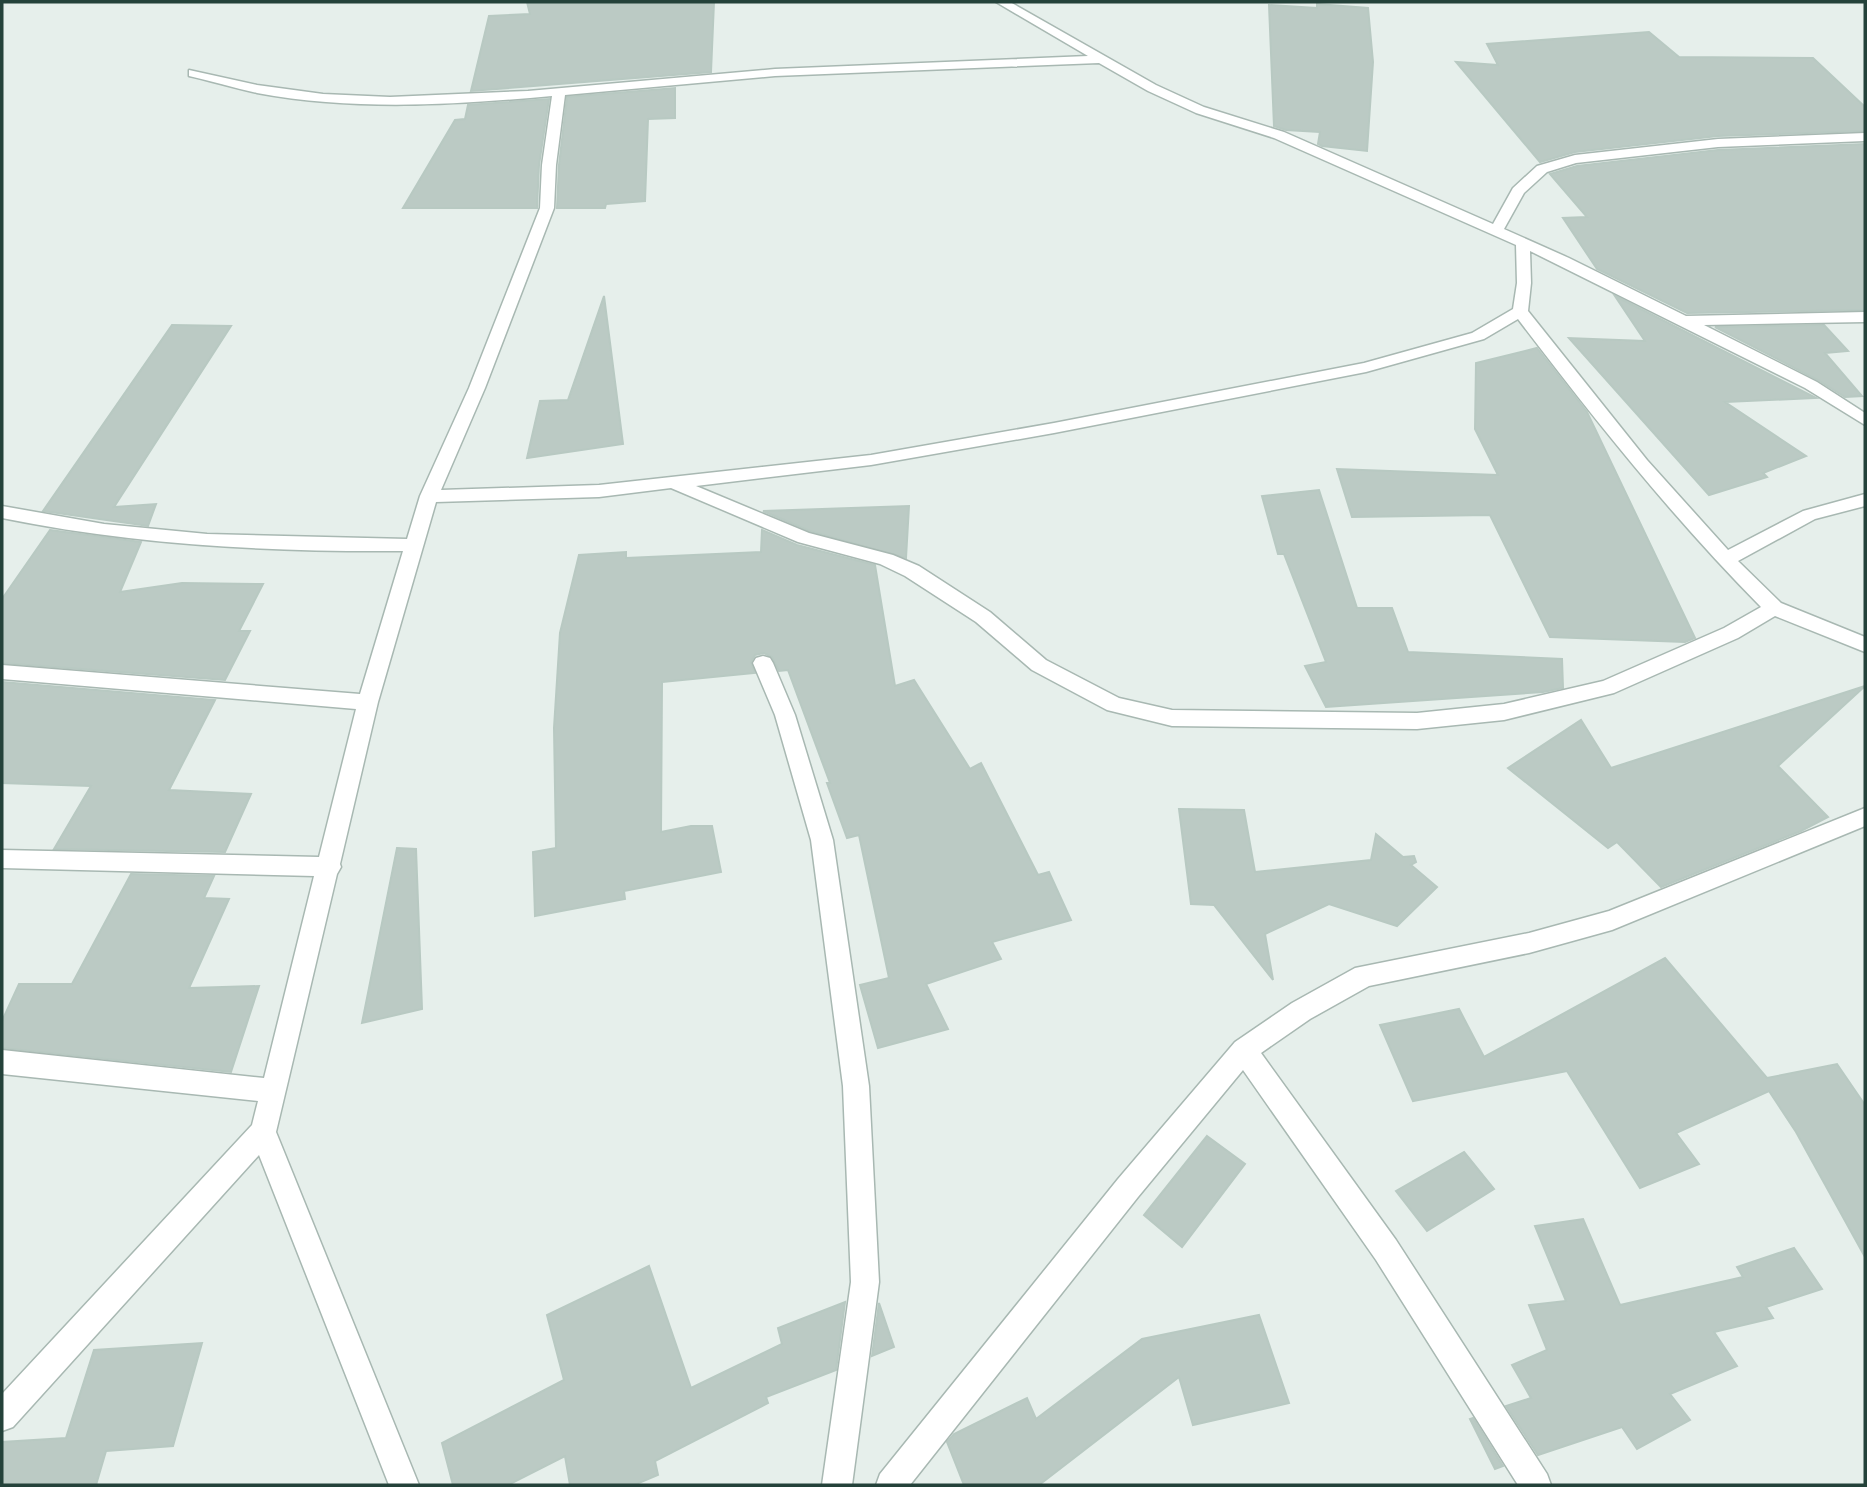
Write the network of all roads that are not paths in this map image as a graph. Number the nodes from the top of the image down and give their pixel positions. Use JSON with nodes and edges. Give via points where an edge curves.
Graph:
{"nodes":[{"id":1,"x":1002,"y":2,"type":"edge"},
{"id":2,"x":1099,"y":59,"type":"junction"},
{"id":3,"x":193,"y":73,"type":"dead end"},
{"id":4,"x":559,"y":91,"type":"junction"},
{"id":5,"x":1865,"y":137,"type":"edge"},
{"id":6,"x":1496,"y":231,"type":"junction"},
{"id":7,"x":1523,"y":242,"type":"junction"},
{"id":8,"x":1520,"y":312,"type":"junction"},
{"id":9,"x":1865,"y":317,"type":"edge"},
{"id":10,"x":1682,"y":321,"type":"junction"},
{"id":11,"x":1865,"y":420,"type":"edge"},
{"id":12,"x":674,"y":483,"type":"junction"},
{"id":13,"x":429,"y":496,"type":"junction"},
{"id":14,"x":1865,"y":500,"type":"edge"},
{"id":15,"x":2,"y":512,"type":"edge"},
{"id":16,"x":415,"y":545,"type":"junction"},
{"id":17,"x":1724,"y":561,"type":"junction"},
{"id":18,"x":1774,"y":608,"type":"junction"},
{"id":19,"x":1865,"y":645,"type":"edge"},
{"id":20,"x":762,"y":663,"type":"dead end"},
{"id":21,"x":2,"y":671,"type":"edge"},
{"id":22,"x":368,"y":702,"type":"junction"},
{"id":23,"x":1865,"y":817,"type":"edge"},
{"id":24,"x":2,"y":859,"type":"edge"},
{"id":25,"x":330,"y":867,"type":"junction"},
{"id":26,"x":1244,"y":1050,"type":"junction"},
{"id":27,"x":2,"y":1062,"type":"edge"},
{"id":28,"x":274,"y":1091,"type":"junction"},
{"id":29,"x":263,"y":1132,"type":"junction"},
{"id":30,"x":2,"y":1416,"type":"edge"},
{"id":31,"x":404,"y":1485,"type":"edge"},
{"id":32,"x":837,"y":1485,"type":"edge"},
{"id":33,"x":891,"y":1485,"type":"edge"},
{"id":34,"x":1536,"y":1485,"type":"edge"}],
"edges":[{"from":1,"to":2,"type":"street"},
{"from":2,"to":4,"type":"street","via":[[765,73]]},
{"from":2,"to":6,"type":"street","via":[[1200,110],[1279,135]]},
{"from":3,"to":4,"type":"street","via":[[233,86],[288,95],[367,100]]},
{"from":4,"to":13,"type":"street","via":[[547,208]]},
{"from":5,"to":6,"type":"street","via":[[1718,143],[1575,159],[1542,169],[1518,191]]},
{"from":6,"to":7,"type":"street"},
{"from":7,"to":8,"type":"street"},
{"from":7,"to":10,"type":"street"},
{"from":8,"to":12,"type":"street","via":[[1478,336],[1366,367],[871,460]]},
{"from":8,"to":17,"type":"street","via":[[1618,439]]},
{"from":9,"to":10,"type":"street"},
{"from":10,"to":11,"type":"street","via":[[1811,386]]},
{"from":12,"to":13,"type":"street","via":[[599,491]]},
{"from":12,"to":18,"type":"street","via":[[804,538],[886,559],[912,571],[983,617],[1039,665],[1114,705],[1172,718],[1417,720],[1504,712],[1607,688],[1731,634]]},
{"from":13,"to":16,"type":"street"},
{"from":14,"to":17,"type":"street","via":[[1809,515]]},
{"from":15,"to":16,"type":"street","via":[[133,534],[303,546]]},
{"from":16,"to":22,"type":"street"},
{"from":17,"to":18,"type":"street"},
{"from":18,"to":19,"type":"street"},
{"from":20,"to":32,"type":"street","via":[[785,715],[822,840],[856,1086],[865,1282]]},
{"from":21,"to":22,"type":"street"},
{"from":22,"to":25,"type":"street"},
{"from":23,"to":26,"type":"street","via":[[1612,920],[1529,943],[1364,975]]},
{"from":24,"to":25,"type":"street"},
{"from":25,"to":28,"type":"street"},
{"from":26,"to":33,"type":"street"},
{"from":26,"to":34,"type":"street","via":[[1386,1250]]},
{"from":27,"to":28,"type":"street"},
{"from":28,"to":29,"type":"street"},
{"from":29,"to":30,"type":"street"},
{"from":29,"to":31,"type":"street"}]}
